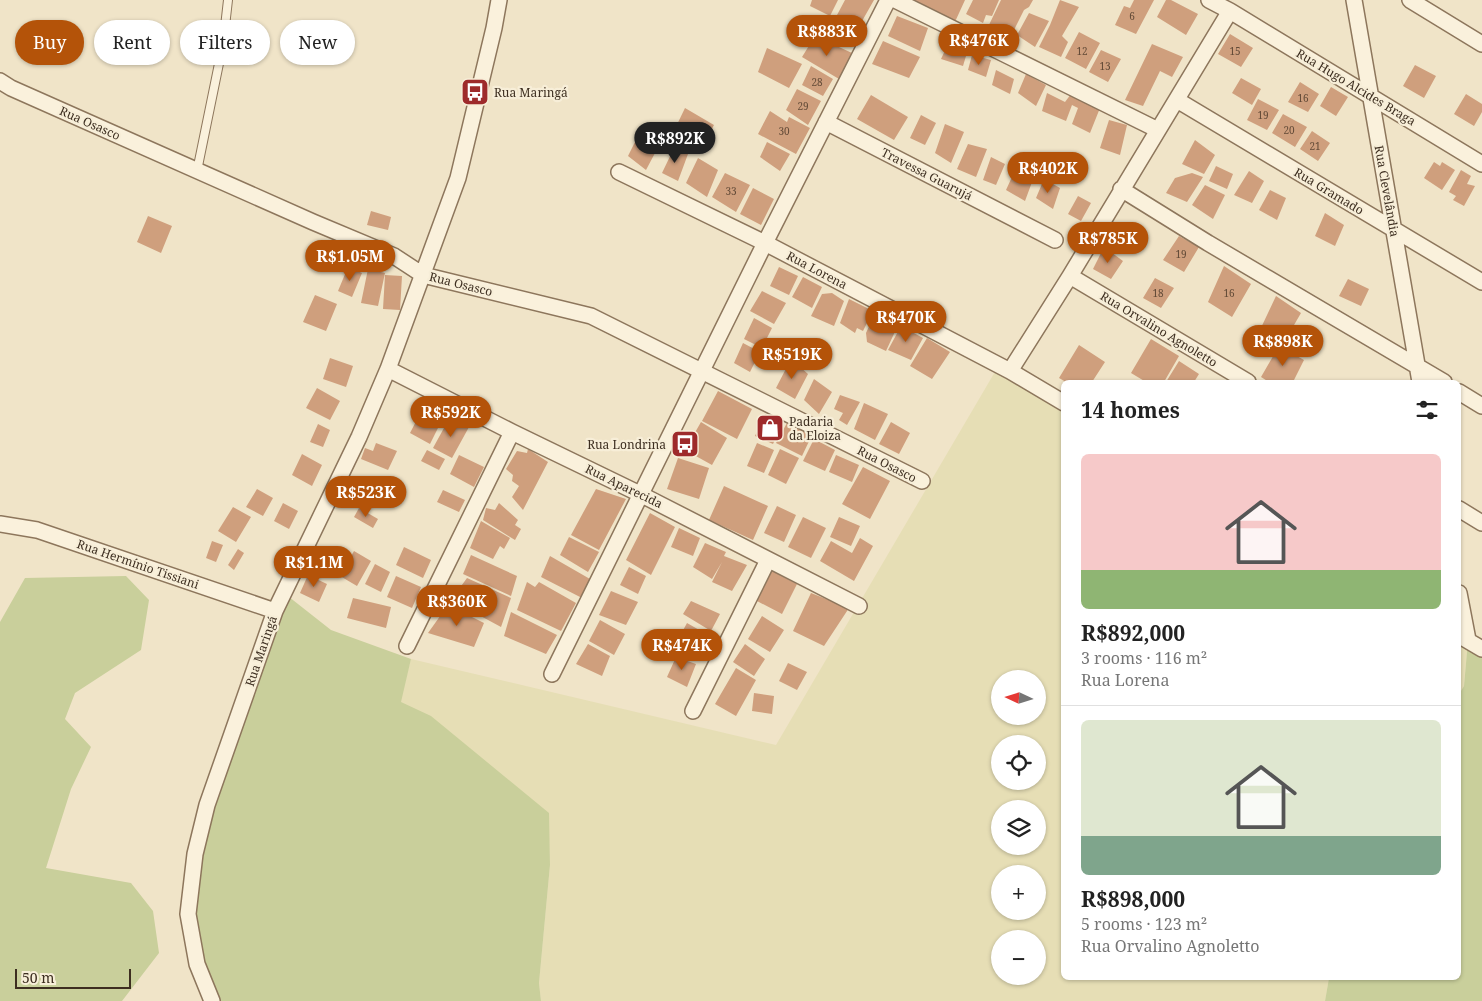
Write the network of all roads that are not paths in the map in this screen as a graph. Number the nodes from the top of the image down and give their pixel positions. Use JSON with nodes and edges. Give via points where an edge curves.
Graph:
{"nodes":[{"id":1,"x":228,"y":0,"type":"edge"},
{"id":2,"x":499,"y":0,"type":"edge"},
{"id":3,"x":888,"y":0,"type":"edge"},
{"id":4,"x":894,"y":0,"type":"edge"},
{"id":5,"x":1209,"y":0,"type":"edge"},
{"id":6,"x":1354,"y":0,"type":"edge"},
{"id":7,"x":1410,"y":0,"type":"edge"},
{"id":8,"x":1230,"y":11,"type":"junction"},
{"id":9,"x":1482,"y":44,"type":"edge"},
{"id":10,"x":0,"y":81,"type":"edge"},
{"id":11,"x":1371,"y":97,"type":"junction"},
{"id":12,"x":1176,"y":100,"type":"junction"},
{"id":13,"x":826,"y":122,"type":"junction"},
{"id":14,"x":1158,"y":130,"type":"junction"},
{"id":15,"x":1482,"y":164,"type":"edge"},
{"id":16,"x":197,"y":170,"type":"junction"},
{"id":17,"x":620,"y":172,"type":"dead end"},
{"id":18,"x":1121,"y":189,"type":"junction"},
{"id":19,"x":1394,"y":229,"type":"junction"},
{"id":20,"x":1055,"y":240,"type":"dead end"},
{"id":21,"x":765,"y":243,"type":"junction"},
{"id":22,"x":423,"y":275,"type":"junction"},
{"id":23,"x":1070,"y":276,"type":"junction"},
{"id":24,"x":1482,"y":282,"type":"edge"},
{"id":25,"x":1418,"y":366,"type":"junction"},
{"id":26,"x":388,"y":369,"type":"junction"},
{"id":27,"x":701,"y":371,"type":"junction"},
{"id":28,"x":1010,"y":371,"type":"junction"},
{"id":29,"x":1245,"y":380,"type":"edge"},
{"id":30,"x":1420,"y":380,"type":"edge"},
{"id":31,"x":1441,"y":380,"type":"edge"},
{"id":32,"x":1461,"y":393,"type":"edge"},
{"id":33,"x":1061,"y":401,"type":"edge"},
{"id":34,"x":1482,"y":406,"type":"edge"},
{"id":35,"x":512,"y":432,"type":"junction"},
{"id":36,"x":922,"y":481,"type":"dead end"},
{"id":37,"x":640,"y":494,"type":"junction"},
{"id":38,"x":1461,"y":510,"type":"edge"},
{"id":39,"x":1482,"y":523,"type":"edge"},
{"id":40,"x":0,"y":524,"type":"edge"},
{"id":41,"x":768,"y":560,"type":"junction"},
{"id":42,"x":859,"y":606,"type":"dead end"},
{"id":43,"x":275,"y":610,"type":"junction"},
{"id":44,"x":1461,"y":615,"type":"edge"},
{"id":45,"x":1463,"y":637,"type":"edge"},
{"id":46,"x":407,"y":646,"type":"dead end"},
{"id":47,"x":1482,"y":648,"type":"edge"},
{"id":48,"x":552,"y":674,"type":"dead end"},
{"id":49,"x":693,"y":711,"type":"dead end"},
{"id":50,"x":212,"y":1001,"type":"edge"}],
"edges":[{"from":1,"to":16,"type":"lane","via":[[223,44]]},
{"from":2,"to":22,"type":"street","name":"Rua Maringá","via":[[458,178]]},
{"from":3,"to":13,"type":"street"},
{"from":4,"to":14,"type":"street"},
{"from":5,"to":8,"type":"street","name":"Rua Hugo Alcides Braga"},
{"from":6,"to":11,"type":"street","name":"Rua Clevelândia"},
{"from":7,"to":9,"type":"street"},
{"from":8,"to":11,"type":"street","name":"Rua Hugo Alcides Braga"},
{"from":8,"to":12,"type":"street"},
{"from":10,"to":16,"type":"street","name":"Rua Osasco"},
{"from":11,"to":15,"type":"street","name":"Rua Hugo Alcides Braga"},
{"from":11,"to":19,"type":"street","name":"Rua Clevelândia"},
{"from":12,"to":14,"type":"street"},
{"from":12,"to":19,"type":"street","name":"Rua Gramado"},
{"from":13,"to":20,"type":"street","name":"Travessa Guarujá"},
{"from":13,"to":21,"type":"street"},
{"from":14,"to":18,"type":"street"},
{"from":16,"to":22,"type":"street","name":"Rua Osasco","via":[[394,256]]},
{"from":17,"to":21,"type":"street","name":"Rua Lorena"},
{"from":18,"to":23,"type":"street"},
{"from":18,"to":25,"type":"street"},
{"from":19,"to":24,"type":"street","name":"Rua Gramado"},
{"from":19,"to":25,"type":"street","name":"Rua Clevelândia"},
{"from":21,"to":27,"type":"street"},
{"from":21,"to":28,"type":"street","name":"Rua Lorena"},
{"from":22,"to":26,"type":"street","name":"Rua Maringá"},
{"from":22,"to":27,"type":"street","name":"Rua Osasco","via":[[591,316]]},
{"from":23,"to":28,"type":"street"},
{"from":23,"to":29,"type":"street","name":"Rua Orvalino Agnoletto"},
{"from":25,"to":30,"type":"street","name":"Rua Clevelândia"},
{"from":25,"to":31,"type":"street"},
{"from":26,"to":35,"type":"street","name":"Rua Aparecida"},
{"from":26,"to":43,"type":"street","name":"Rua Maringá","via":[[359,437]]},
{"from":27,"to":36,"type":"street","name":"Rua Osasco"},
{"from":27,"to":37,"type":"street"},
{"from":28,"to":33,"type":"street","name":"Rua Lorena"},
{"from":32,"to":34,"type":"street"},
{"from":35,"to":37,"type":"street","name":"Rua Aparecida"},
{"from":35,"to":46,"type":"street"},
{"from":37,"to":41,"type":"street","name":"Rua Aparecida"},
{"from":37,"to":48,"type":"street"},
{"from":38,"to":39,"type":"street"},
{"from":40,"to":43,"type":"street","name":"Rua Hermínio Tissiani","via":[[37,530]]},
{"from":41,"to":42,"type":"street","name":"Rua Aparecida"},
{"from":41,"to":49,"type":"street"},
{"from":43,"to":50,"type":"street","name":"Rua Maringá","via":[[208,805],[195,854],[188,914],[197,964]]},
{"from":44,"to":45,"type":"street"},
{"from":45,"to":47,"type":"street"}]}
